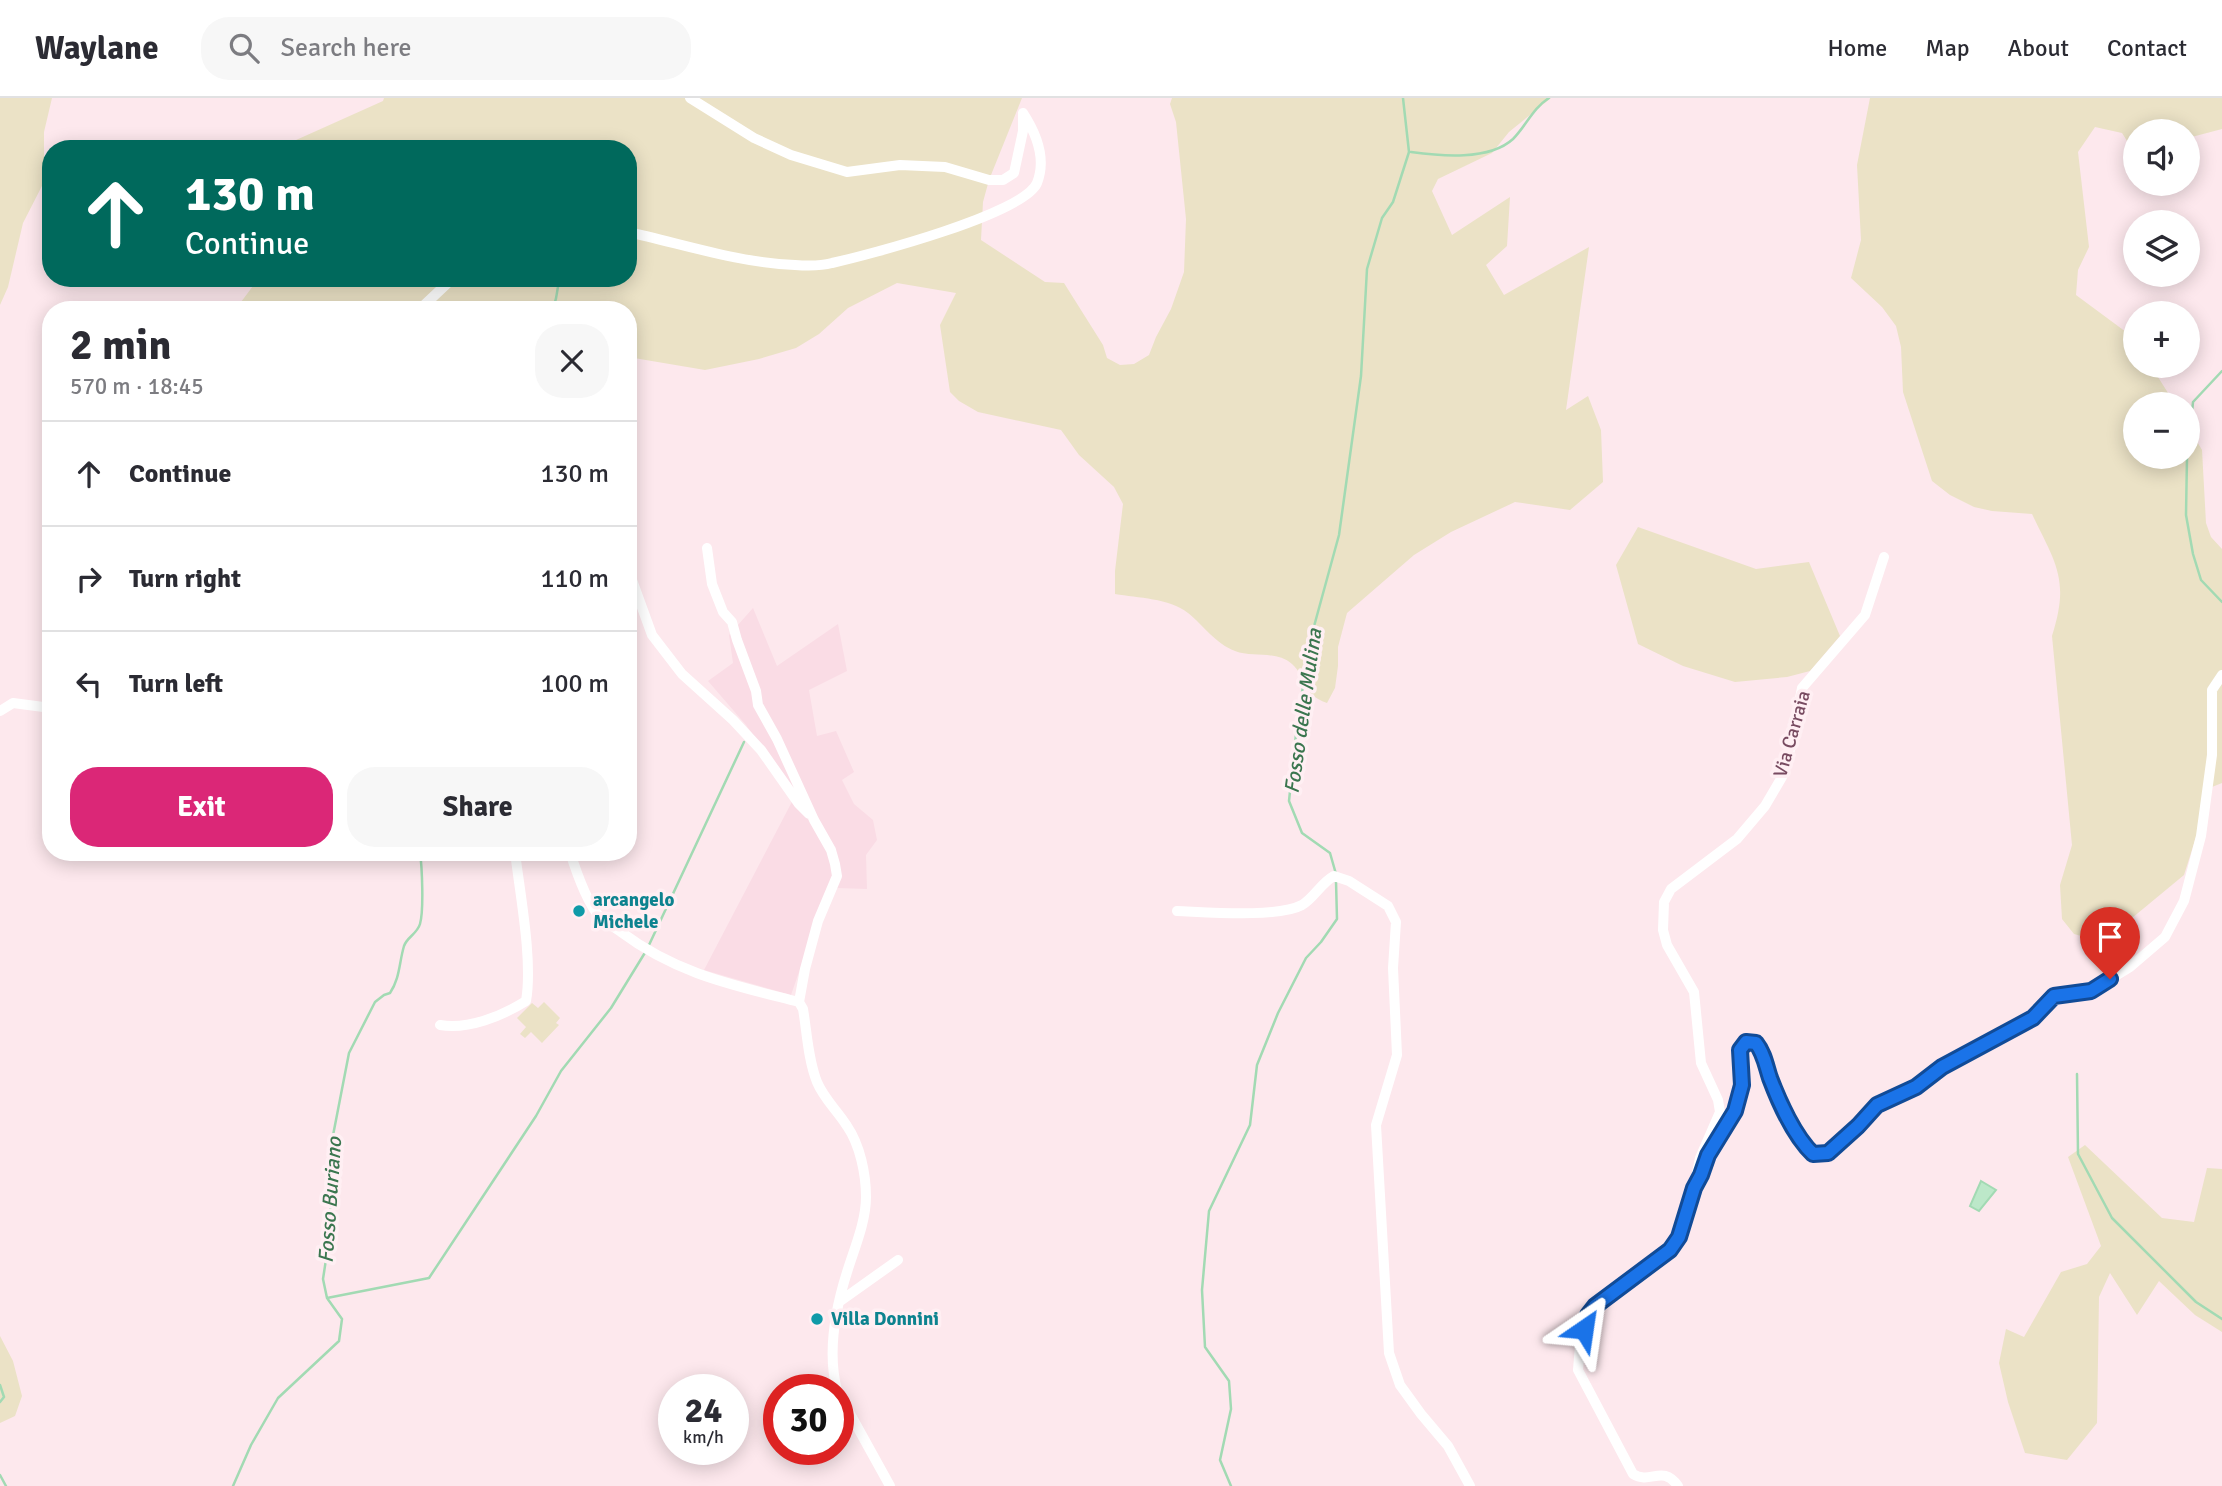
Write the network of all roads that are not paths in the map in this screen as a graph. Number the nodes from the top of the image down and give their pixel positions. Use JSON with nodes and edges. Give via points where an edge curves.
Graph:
{"nodes":[{"id":1,"x":690,"y":98,"type":"edge"},
{"id":2,"x":637,"y":234,"type":"edge"},
{"id":3,"x":443,"y":287,"type":"edge"},
{"id":4,"x":429,"y":301,"type":"edge"},
{"id":5,"x":707,"y":548,"type":"dead end"},
{"id":6,"x":1884,"y":557,"type":"dead end"},
{"id":7,"x":637,"y":594,"type":"edge"},
{"id":8,"x":2222,"y":675,"type":"edge"},
{"id":9,"x":42,"y":707,"type":"edge"},
{"id":10,"x":0,"y":711,"type":"edge"},
{"id":11,"x":814,"y":820,"type":"junction"},
{"id":12,"x":516,"y":861,"type":"edge"},
{"id":13,"x":573,"y":861,"type":"edge"},
{"id":14,"x":1177,"y":911,"type":"dead end"},
{"id":15,"x":799,"y":1002,"type":"junction"},
{"id":16,"x":440,"y":1025,"type":"dead end"},
{"id":17,"x":1694,"y":1188,"type":"junction"},
{"id":18,"x":898,"y":1260,"type":"dead end"},
{"id":19,"x":839,"y":1302,"type":"junction"},
{"id":20,"x":833,"y":1374,"type":"edge"},
{"id":21,"x":854,"y":1421,"type":"edge"},
{"id":22,"x":890,"y":1486,"type":"edge"},
{"id":23,"x":1470,"y":1486,"type":"edge"},
{"id":24,"x":1678,"y":1486,"type":"edge"}],
"edges":[{"from":1,"to":2,"type":"street","via":[[754,138],[811,163],[847,172],[900,165],[945,167],[989,180],[1003,180],[1014,173],[1023,113],[1038,142],[1041,166],[1036,185],[1016,202],[950,230],[830,264],[768,264]]},
{"from":3,"to":4,"type":"street"},
{"from":5,"to":11,"type":"street","via":[[712,584],[732,622],[758,705]]},
{"from":6,"to":17,"type":"street","name":"Via Carraia","via":[[1865,615],[1802,688],[1782,777],[1765,806],[1737,839],[1671,889],[1664,902],[1663,930],[1694,992],[1701,1063],[1720,1112],[1700,1158]]},
{"from":7,"to":11,"type":"street","via":[[652,635],[682,674],[761,750]]},
{"from":8,"to":17,"type":"street","via":[[2212,690],[2213,755],[2201,836],[2184,901],[2165,937],[2130,967],[2091,991],[2054,996],[2033,1018],[1877,1105],[1828,1153],[1813,1154],[1802,1143],[1771,1081],[1761,1049],[1746,1042],[1740,1050],[1742,1085],[1735,1111]]},
{"from":9,"to":10,"type":"street","via":[[13,704]]},
{"from":11,"to":15,"type":"street","via":[[831,850],[837,876],[818,921]]},
{"from":12,"to":16,"type":"street","via":[[525,936],[526,1001],[490,1018],[451,1027]]},
{"from":13,"to":15,"type":"street","via":[[598,915],[632,940],[712,980]]},
{"from":14,"to":23,"type":"street","via":[[1249,913],[1290,908],[1301,905],[1334,876],[1388,906],[1393,914],[1397,1055],[1376,1125],[1389,1353],[1400,1385],[1448,1446]]},
{"from":15,"to":19,"type":"street","via":[[816,1080],[848,1126],[864,1171],[866,1199]]},
{"from":17,"to":24,"type":"street","name":"Via Carraia","via":[[1679,1237],[1670,1250],[1588,1315],[1578,1370],[1633,1474],[1645,1478],[1661,1474]]},
{"from":18,"to":19,"type":"street"},
{"from":19,"to":20,"type":"street"},
{"from":21,"to":22,"type":"street"}]}
